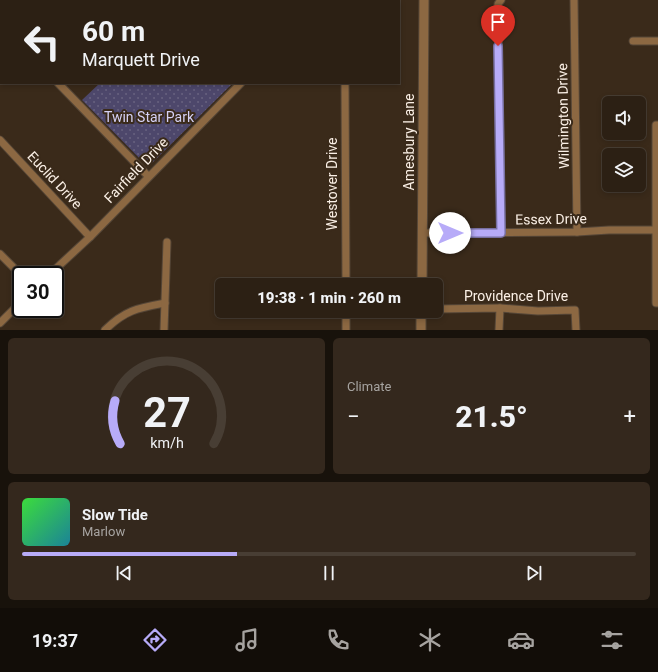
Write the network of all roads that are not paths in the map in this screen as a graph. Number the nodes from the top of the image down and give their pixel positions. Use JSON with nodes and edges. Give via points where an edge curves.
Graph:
{"nodes":[{"id":1,"x":424,"y":0,"type":"edge"},
{"id":2,"x":501,"y":0,"type":"edge"},
{"id":3,"x":574,"y":0,"type":"edge"},
{"id":4,"x":633,"y":41,"type":"dead end"},
{"id":5,"x":658,"y":41,"type":"edge"},
{"id":6,"x":59,"y":84,"type":"edge"},
{"id":7,"x":240,"y":84,"type":"edge"},
{"id":8,"x":344,"y":84,"type":"edge"},
{"id":9,"x":657,"y":125,"type":"edge"},
{"id":10,"x":0,"y":140,"type":"edge"},
{"id":11,"x":148,"y":176,"type":"junction"},
{"id":12,"x":656,"y":230,"type":"junction"},
{"id":13,"x":577,"y":232,"type":"junction"},
{"id":14,"x":423,"y":233,"type":"junction"},
{"id":15,"x":501,"y":233,"type":"junction"},
{"id":16,"x":90,"y":237,"type":"junction"},
{"id":17,"x":167,"y":242,"type":"dead end"},
{"id":18,"x":0,"y":254,"type":"edge"},
{"id":19,"x":12,"y":266,"type":"edge"},
{"id":20,"x":59,"y":266,"type":"edge"},
{"id":21,"x":346,"y":278,"type":"edge"},
{"id":22,"x":422,"y":278,"type":"edge"},
{"id":23,"x":165,"y":303,"type":"junction"},
{"id":24,"x":657,"y":303,"type":"edge"},
{"id":25,"x":500,"y":308,"type":"junction"},
{"id":26,"x":443,"y":309,"type":"edge"},
{"id":27,"x":12,"y":311,"type":"edge"},
{"id":28,"x":346,"y":318,"type":"edge"},
{"id":29,"x":421,"y":318,"type":"edge"},
{"id":30,"x":0,"y":323,"type":"edge"},
{"id":31,"x":105,"y":330,"type":"edge"},
{"id":32,"x":164,"y":330,"type":"edge"},
{"id":33,"x":346,"y":330,"type":"edge"},
{"id":34,"x":421,"y":330,"type":"edge"},
{"id":35,"x":499,"y":330,"type":"edge"},
{"id":36,"x":576,"y":330,"type":"edge"}],
"edges":[{"from":1,"to":14,"type":"street","name":"Amesbury Lane"},
{"from":2,"to":15,"type":"street","via":[[498,4]]},
{"from":3,"to":13,"type":"street","name":"Wilmington Drive"},
{"from":4,"to":5,"type":"street"},
{"from":6,"to":11,"type":"street"},
{"from":7,"to":11,"type":"street","name":"Fairfield Drive"},
{"from":8,"to":21,"type":"street","name":"Westover Drive"},
{"from":9,"to":12,"type":"street"},
{"from":10,"to":16,"type":"street","name":"Euclid Drive"},
{"from":11,"to":16,"type":"street","name":"Fairfield Drive"},
{"from":12,"to":13,"type":"street","name":"Essex Drive"},
{"from":12,"to":24,"type":"street"},
{"from":13,"to":15,"type":"street","name":"Essex Drive"},
{"from":14,"to":15,"type":"street","name":"Essex Drive"},
{"from":14,"to":22,"type":"street","name":"Amesbury Lane"},
{"from":16,"to":20,"type":"street","name":"Fairfield Drive"},
{"from":17,"to":23,"type":"street"},
{"from":18,"to":19,"type":"street"},
{"from":23,"to":31,"type":"street","via":[[135,308],[118,317]]},
{"from":23,"to":32,"type":"street"},
{"from":25,"to":26,"type":"street","name":"Providence Drive"},
{"from":25,"to":35,"type":"street"},
{"from":25,"to":36,"type":"street","name":"Providence Drive","via":[[575,310]]},
{"from":27,"to":30,"type":"street"},
{"from":28,"to":33,"type":"street"},
{"from":29,"to":34,"type":"street"}]}
